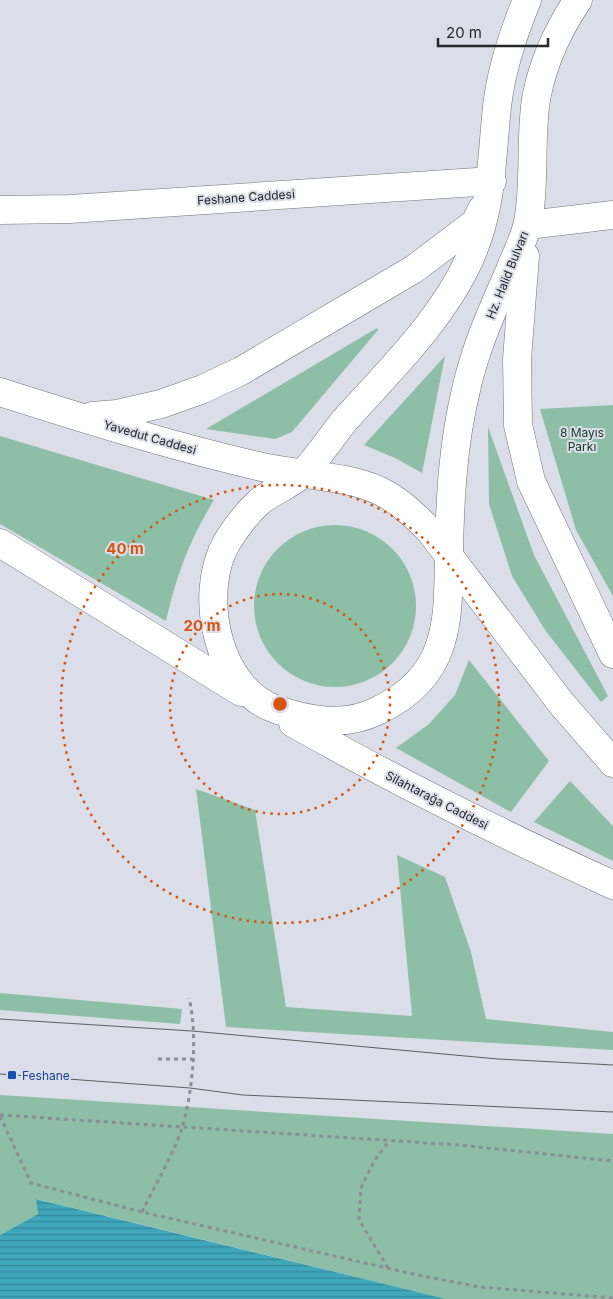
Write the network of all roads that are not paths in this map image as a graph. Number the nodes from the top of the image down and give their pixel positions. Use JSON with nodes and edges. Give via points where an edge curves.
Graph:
{"nodes":[{"id":1,"x":527,"y":0,"type":"edge"},
{"id":2,"x":578,"y":0,"type":"edge"},
{"id":3,"x":492,"y":185,"type":"junction"},
{"id":4,"x":0,"y":210,"type":"edge"},
{"id":5,"x":613,"y":215,"type":"edge"},
{"id":6,"x":528,"y":225,"type":"junction"},
{"id":7,"x":0,"y":392,"type":"edge"},
{"id":8,"x":80,"y":417,"type":"junction"},
{"id":9,"x":301,"y":475,"type":"junction"},
{"id":10,"x":0,"y":544,"type":"edge"},
{"id":11,"x":448,"y":554,"type":"junction"},
{"id":12,"x":613,"y":654,"type":"edge"},
{"id":13,"x":264,"y":706,"type":"junction"},
{"id":14,"x":613,"y":763,"type":"edge"},
{"id":15,"x":613,"y":885,"type":"edge"}],
"edges":[{"from":1,"to":3,"type":"main road","via":[[504,65]]},
{"from":2,"to":6,"type":"main road","name":"Hz. Halid Bulvarı","via":[[562,24],[537,95]]},
{"from":3,"to":4,"type":"main road","name":"Feshane Caddesi","via":[[70,209]]},
{"from":3,"to":8,"type":"main road","via":[[475,223],[414,269],[241,371],[161,404],[118,414]]},
{"from":3,"to":9,"type":"main road","via":[[480,231],[454,290],[428,326]]},
{"from":5,"to":6,"type":"main road"},
{"from":6,"to":11,"type":"main road","name":"Hz. Halid Bulvarı","via":[[479,343],[466,390],[456,446]]},
{"from":6,"to":12,"type":"main road","via":[[517,359],[518,425],[531,481]]},
{"from":7,"to":8,"type":"main road","name":"Yavedut Caddesi"},
{"from":8,"to":9,"type":"main road","name":"Yavedut Caddesi","via":[[199,452]]},
{"from":9,"to":11,"type":"main road","name":"Yavedut Caddesi","via":[[348,481],[380,491],[407,508]]},
{"from":9,"to":13,"type":"main road","via":[[259,502],[227,542],[216,569],[212,595],[224,660],[236,678]]},
{"from":10,"to":13,"type":"main road"},
{"from":11,"to":13,"type":"main road","name":"Hz. Halid Bulvarı","via":[[447,612],[440,648],[421,682],[394,703],[367,716],[329,722],[298,717]]},
{"from":11,"to":14,"type":"main road","via":[[561,703]]},
{"from":13,"to":15,"type":"main road","name":"Silahtarağa Caddesi","via":[[402,782]]}]}
